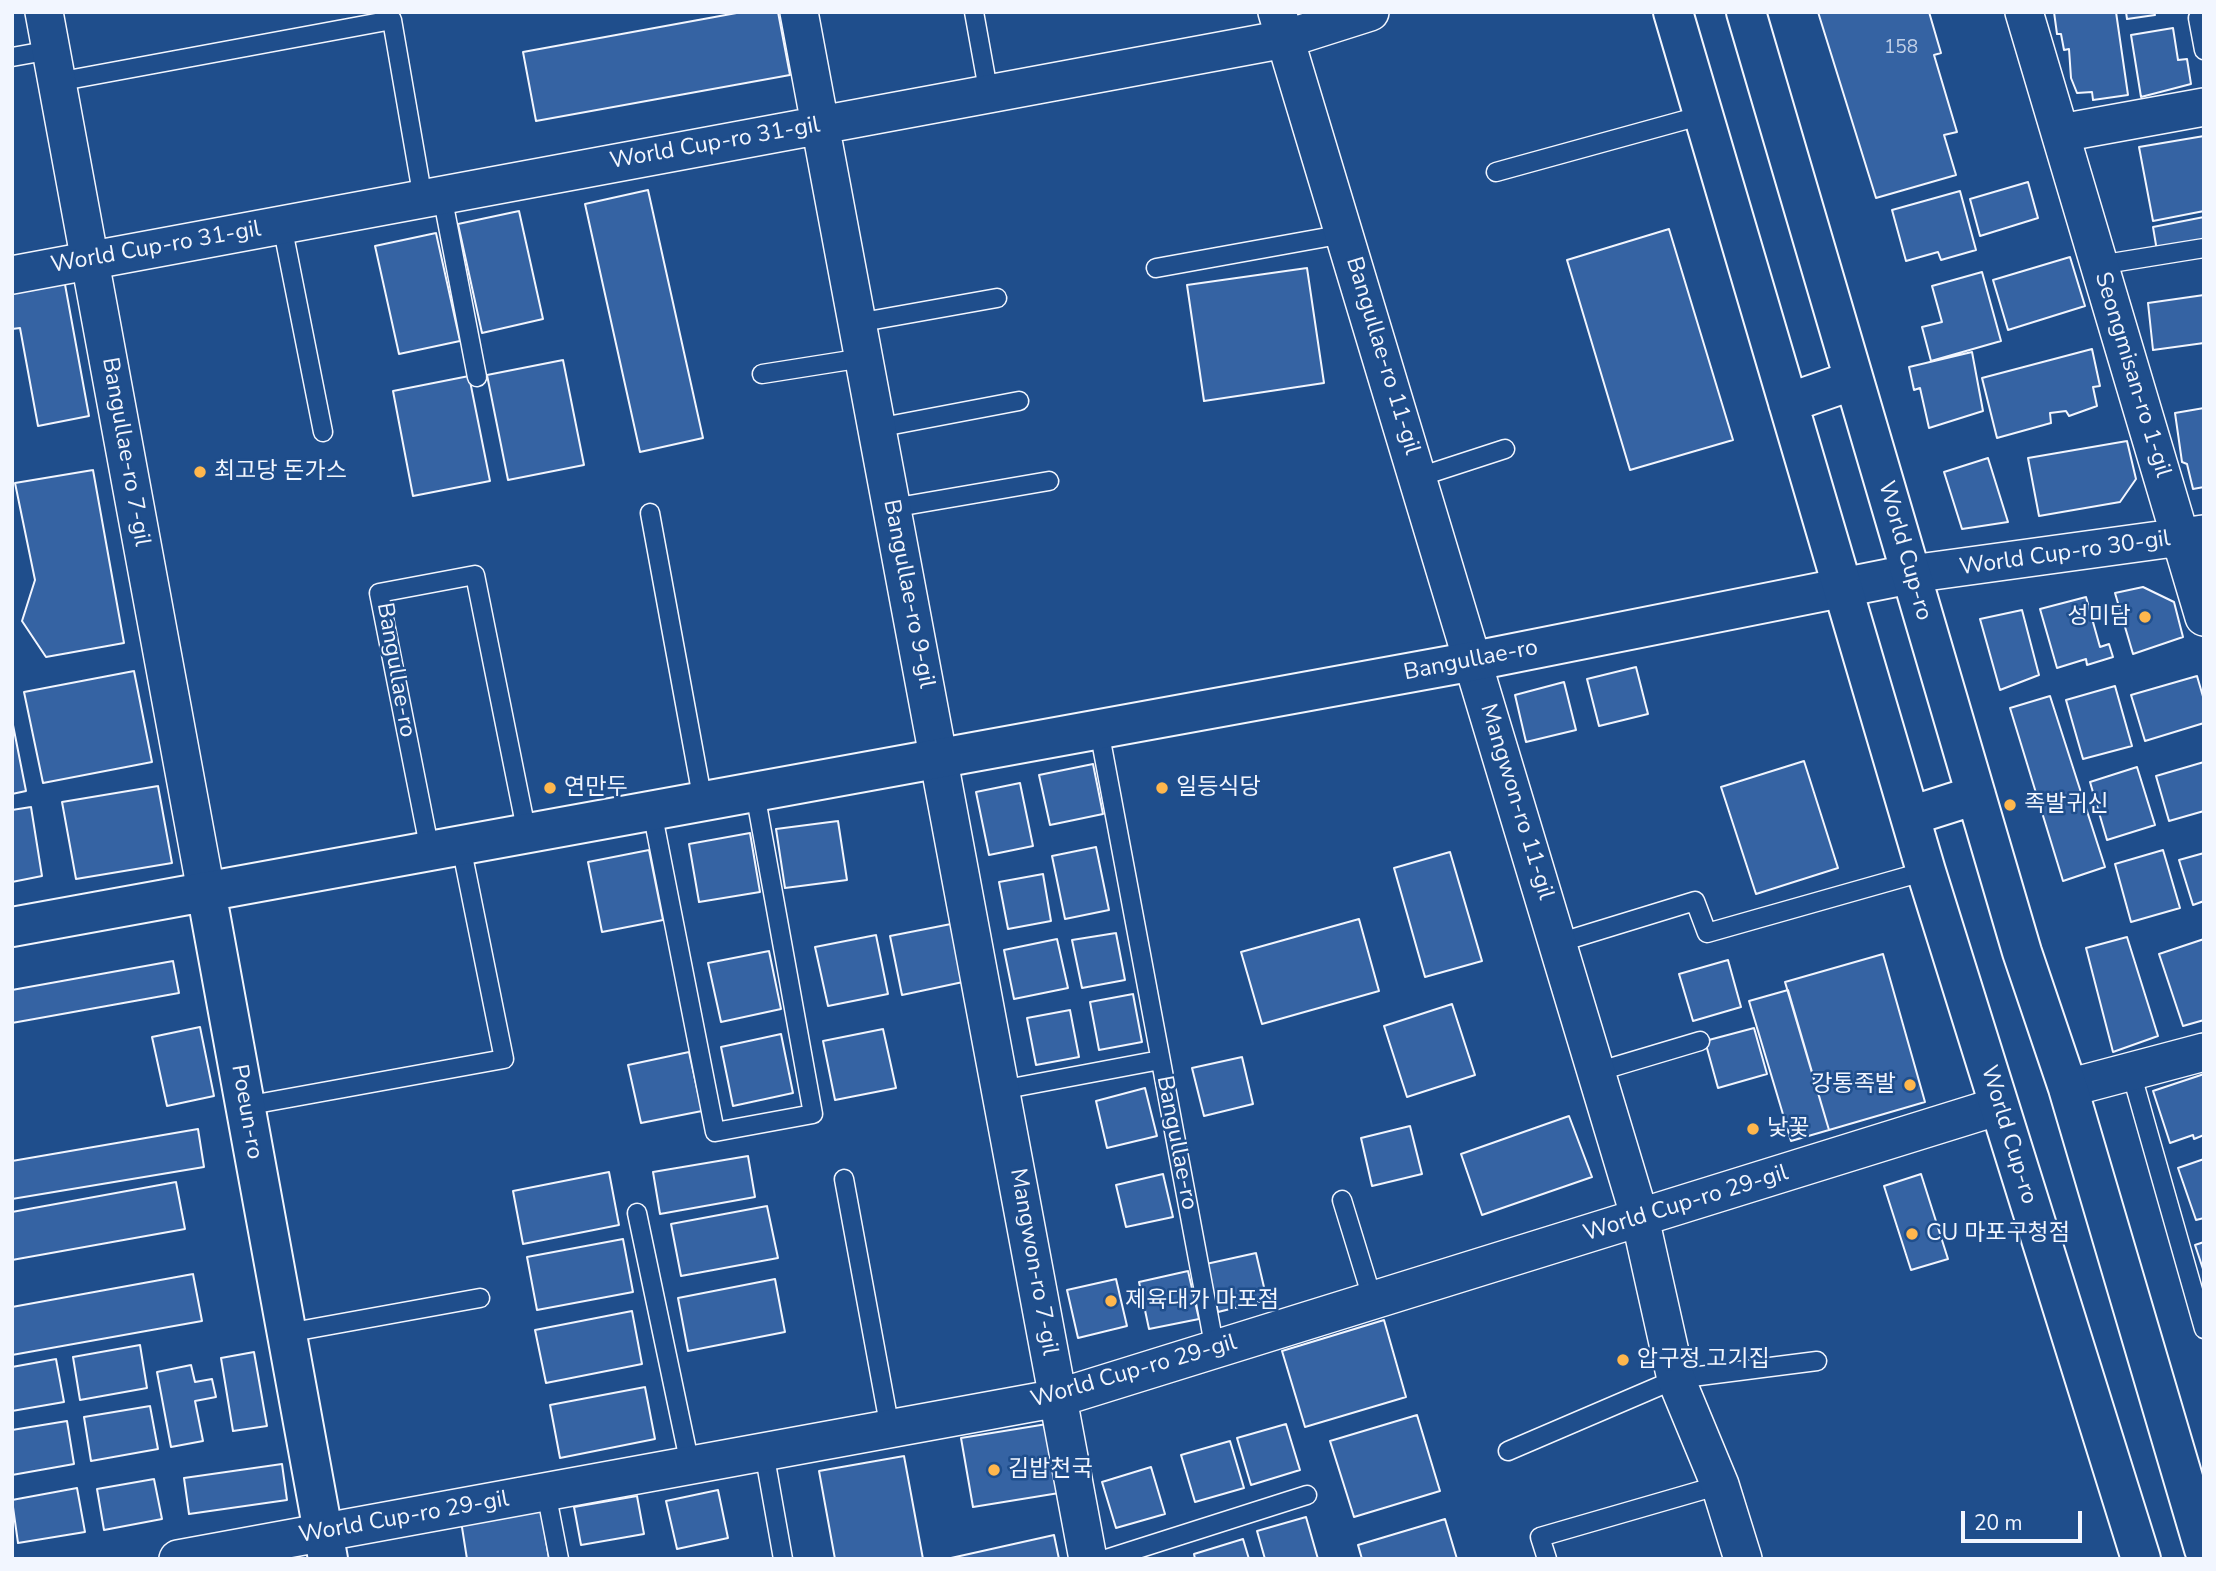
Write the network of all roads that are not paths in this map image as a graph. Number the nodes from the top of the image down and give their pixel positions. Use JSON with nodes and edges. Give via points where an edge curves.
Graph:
{"nodes":[{"id":1,"x":44,"y":12,"type":"edge"},
{"id":2,"x":799,"y":12,"type":"edge"},
{"id":3,"x":974,"y":12,"type":"edge"},
{"id":4,"x":1370,"y":12,"type":"edge"},
{"id":5,"x":1673,"y":12,"type":"edge"},
{"id":6,"x":1746,"y":12,"type":"edge"},
{"id":7,"x":2024,"y":12,"type":"edge"},
{"id":8,"x":2198,"y":18,"type":"dead end"},
{"id":9,"x":1281,"y":26,"type":"edge"},
{"id":10,"x":2204,"y":50,"type":"edge"},
{"id":11,"x":12,"y":57,"type":"edge"},
{"id":12,"x":54,"y":66,"type":"junction"},
{"id":13,"x":989,"y":95,"type":"junction"},
{"id":14,"x":2204,"y":107,"type":"edge"},
{"id":15,"x":1703,"y":115,"type":"junction"},
{"id":16,"x":819,"y":125,"type":"junction"},
{"id":17,"x":2061,"y":132,"type":"junction"},
{"id":18,"x":1496,"y":172,"type":"dead end"},
{"id":19,"x":433,"y":197,"type":"junction"},
{"id":20,"x":282,"y":225,"type":"junction"},
{"id":21,"x":1344,"y":234,"type":"junction"},
{"id":22,"x":2204,"y":248,"type":"edge"},
{"id":23,"x":90,"y":260,"type":"junction"},
{"id":24,"x":2099,"y":265,"type":"junction"},
{"id":25,"x":1156,"y":268,"type":"dead end"},
{"id":26,"x":12,"y":275,"type":"edge"},
{"id":27,"x":997,"y":298,"type":"dead end"},
{"id":28,"x":860,"y":340,"type":"junction"},
{"id":29,"x":762,"y":374,"type":"dead end"},
{"id":30,"x":477,"y":377,"type":"dead end"},
{"id":31,"x":1854,"y":380,"type":"junction"},
{"id":32,"x":1019,"y":401,"type":"dead end"},
{"id":33,"x":1788,"y":403,"type":"junction"},
{"id":34,"x":877,"y":428,"type":"junction"},
{"id":35,"x":323,"y":432,"type":"dead end"},
{"id":36,"x":1505,"y":449,"type":"dead end"},
{"id":37,"x":1419,"y":477,"type":"junction"},
{"id":38,"x":1049,"y":481,"type":"dead end"},
{"id":39,"x":892,"y":508,"type":"junction"},
{"id":40,"x":650,"y":513,"type":"dead end"},
{"id":41,"x":2192,"y":536,"type":"edge"},
{"id":42,"x":1912,"y":575,"type":"junction"},
{"id":43,"x":1843,"y":588,"type":"junction"},
{"id":44,"x":2204,"y":617,"type":"edge"},
{"id":45,"x":1474,"y":660,"type":"junction"},
{"id":46,"x":1099,"y":730,"type":"junction"},
{"id":47,"x":940,"y":760,"type":"junction"},
{"id":48,"x":755,"y":793,"type":"junction"},
{"id":49,"x":1976,"y":795,"type":"junction"},
{"id":50,"x":703,"y":802,"type":"junction"},
{"id":51,"x":652,"y":811,"type":"junction"},
{"id":52,"x":1910,"y":817,"type":"junction"},
{"id":53,"x":527,"y":834,"type":"junction"},
{"id":54,"x":445,"y":848,"type":"junction"},
{"id":55,"x":1927,"y":871,"type":"junction"},
{"id":56,"x":206,"y":891,"type":"junction"},
{"id":57,"x":12,"y":928,"type":"edge"},
{"id":58,"x":1558,"y":943,"type":"junction"},
{"id":59,"x":1700,"y":1041,"type":"dead end"},
{"id":60,"x":2204,"y":1052,"type":"edge"},
{"id":61,"x":1160,"y":1059,"type":"junction"},
{"id":62,"x":1596,"y":1072,"type":"junction"},
{"id":63,"x":2131,"y":1072,"type":"junction"},
{"id":64,"x":2068,"y":1088,"type":"junction"},
{"id":65,"x":1001,"y":1090,"type":"junction"},
{"id":66,"x":245,"y":1106,"type":"junction"},
{"id":67,"x":1999,"y":1106,"type":"junction"},
{"id":68,"x":844,"y":1179,"type":"dead end"},
{"id":69,"x":1342,"y":1200,"type":"dead end"},
{"id":70,"x":637,"y":1213,"type":"dead end"},
{"id":71,"x":1640,"y":1218,"type":"junction"},
{"id":72,"x":480,"y":1298,"type":"dead end"},
{"id":73,"x":1373,"y":1301,"type":"junction"},
{"id":74,"x":2204,"y":1329,"type":"edge"},
{"id":75,"x":287,"y":1332,"type":"junction"},
{"id":76,"x":1215,"y":1350,"type":"junction"},
{"id":77,"x":1817,"y":1361,"type":"dead end"},
{"id":78,"x":1676,"y":1378,"type":"junction"},
{"id":79,"x":1058,"y":1398,"type":"junction"},
{"id":80,"x":890,"y":1429,"type":"junction"},
{"id":81,"x":1508,"y":1451,"type":"dead end"},
{"id":82,"x":764,"y":1452,"type":"junction"},
{"id":83,"x":690,"y":1465,"type":"junction"},
{"id":84,"x":1720,"y":1485,"type":"junction"},
{"id":85,"x":547,"y":1492,"type":"junction"},
{"id":86,"x":1307,"y":1495,"type":"dead end"},
{"id":87,"x":326,"y":1546,"type":"edge"},
{"id":88,"x":2204,"y":1549,"type":"edge"},
{"id":89,"x":178,"y":1559,"type":"edge"},
{"id":90,"x":559,"y":1559,"type":"edge"},
{"id":91,"x":783,"y":1559,"type":"edge"},
{"id":92,"x":1088,"y":1559,"type":"edge"},
{"id":93,"x":1106,"y":1559,"type":"edge"},
{"id":94,"x":1547,"y":1559,"type":"edge"},
{"id":95,"x":1743,"y":1559,"type":"edge"},
{"id":96,"x":2141,"y":1559,"type":"edge"}],
"edges":[{"from":1,"to":12,"type":"street","name":"Bangullae-ro 7-gil"},
{"from":2,"to":16,"type":"street","name":"Bangullae-ro 9-gil"},
{"from":3,"to":13,"type":"lane"},
{"from":4,"to":9,"type":"street","name":"World Cup-ro 31-gil"},
{"from":5,"to":15,"type":"main road","name":"World Cup-ro"},
{"from":6,"to":31,"type":"main road","name":"World Cup-ro"},
{"from":7,"to":17,"type":"street","name":"Seongmisan-ro 1-gil"},
{"from":8,"to":10,"type":"lane"},
{"from":9,"to":13,"type":"street","name":"World Cup-ro 31-gil"},
{"from":9,"to":21,"type":"street","name":"Bangullae-ro 11-gil"},
{"from":11,"to":12,"type":"lane"},
{"from":12,"to":19,"type":"lane","via":[[392,20]]},
{"from":12,"to":23,"type":"street","name":"Bangullae-ro 7-gil"},
{"from":13,"to":16,"type":"street","name":"World Cup-ro 31-gil"},
{"from":14,"to":17,"type":"street"},
{"from":15,"to":18,"type":"lane"},
{"from":15,"to":33,"type":"main road","name":"World Cup-ro"},
{"from":16,"to":19,"type":"street","name":"World Cup-ro 31-gil"},
{"from":16,"to":28,"type":"street","name":"Bangullae-ro 9-gil"},
{"from":17,"to":24,"type":"street","name":"Seongmisan-ro 1-gil"},
{"from":19,"to":20,"type":"street","name":"World Cup-ro 31-gil"},
{"from":19,"to":30,"type":"lane"},
{"from":20,"to":23,"type":"street","name":"World Cup-ro 31-gil"},
{"from":20,"to":35,"type":"lane"},
{"from":21,"to":25,"type":"lane","name":"Bangullae-ro 11-gil"},
{"from":21,"to":37,"type":"street","name":"Bangullae-ro 11-gil"},
{"from":22,"to":24,"type":"lane"},
{"from":23,"to":26,"type":"street","name":"World Cup-ro 31-gil"},
{"from":23,"to":56,"type":"street","name":"Bangullae-ro 7-gil"},
{"from":24,"to":41,"type":"street","name":"Seongmisan-ro 1-gil"},
{"from":27,"to":28,"type":"lane"},
{"from":28,"to":29,"type":"lane"},
{"from":28,"to":34,"type":"street","name":"Bangullae-ro 9-gil"},
{"from":31,"to":33,"type":"main road"},
{"from":31,"to":42,"type":"main road","name":"World Cup-ro"},
{"from":32,"to":34,"type":"lane"},
{"from":33,"to":43,"type":"main road","name":"World Cup-ro"},
{"from":34,"to":39,"type":"street","name":"Bangullae-ro 9-gil"},
{"from":36,"to":37,"type":"lane","name":"Bangullae-ro 11-gil"},
{"from":37,"to":45,"type":"street","name":"Bangullae-ro 11-gil"},
{"from":38,"to":39,"type":"lane"},
{"from":39,"to":47,"type":"street","name":"Bangullae-ro 9-gil"},
{"from":40,"to":50,"type":"lane"},
{"from":41,"to":42,"type":"street","name":"World Cup-ro 30-gil"},
{"from":41,"to":44,"type":"street","name":"Seongmisan-ro 1-gil"},
{"from":42,"to":43,"type":"main road","name":"World Cup-ro 30-gil"},
{"from":42,"to":49,"type":"main road","name":"World Cup-ro"},
{"from":43,"to":45,"type":"main road","name":"Bangullae-ro"},
{"from":43,"to":52,"type":"main road","name":"World Cup-ro"},
{"from":45,"to":46,"type":"main road","name":"Bangullae-ro"},
{"from":45,"to":58,"type":"street","name":"Mangwon-ro 11-gil"},
{"from":46,"to":47,"type":"main road","name":"Bangullae-ro"},
{"from":46,"to":61,"type":"lane","name":"Bangullae-ro"},
{"from":47,"to":48,"type":"main road","name":"Bangullae-ro"},
{"from":47,"to":65,"type":"street","name":"Mangwon-ro 7-gil"},
{"from":48,"to":50,"type":"main road","name":"Bangullae-ro"},
{"from":48,"to":51,"type":"lane","via":[[813,1114],[715,1132]]},
{"from":49,"to":52,"type":"main road"},
{"from":49,"to":64,"type":"main road","name":"World Cup-ro"},
{"from":50,"to":51,"type":"main road","name":"Bangullae-ro"},
{"from":51,"to":53,"type":"main road","name":"Bangullae-ro"},
{"from":52,"to":55,"type":"main road","name":"World Cup-ro"},
{"from":53,"to":54,"type":"main road","name":"Bangullae-ro"},
{"from":53,"to":54,"type":"lane","name":"Bangullae-ro","via":[[475,575],[379,593]]},
{"from":54,"to":56,"type":"main road","name":"Bangullae-ro"},
{"from":54,"to":66,"type":"lane","name":"Bangullae-ro","via":[[504,1059]]},
{"from":55,"to":58,"type":"lane","via":[[1707,933],[1695,901]]},
{"from":55,"to":67,"type":"main road","name":"World Cup-ro"},
{"from":56,"to":57,"type":"main road","name":"Bangullae-ro"},
{"from":56,"to":66,"type":"main road","name":"Poeun-ro"},
{"from":58,"to":62,"type":"street","name":"Mangwon-ro 11-gil"},
{"from":59,"to":62,"type":"lane"},
{"from":60,"to":63,"type":"street"},
{"from":61,"to":65,"type":"lane"},
{"from":61,"to":76,"type":"lane","name":"Bangullae-ro"},
{"from":62,"to":71,"type":"street","name":"Mangwon-ro 11-gil"},
{"from":63,"to":64,"type":"street"},
{"from":63,"to":74,"type":"lane"},
{"from":64,"to":88,"type":"main road","name":"World Cup-ro"},
{"from":65,"to":79,"type":"street","name":"Mangwon-ro 7-gil"},
{"from":66,"to":75,"type":"main road","name":"Poeun-ro"},
{"from":67,"to":71,"type":"street","name":"World Cup-ro 29-gil"},
{"from":67,"to":96,"type":"main road","name":"World Cup-ro"},
{"from":68,"to":80,"type":"lane"},
{"from":69,"to":73,"type":"lane"},
{"from":70,"to":83,"type":"lane"},
{"from":71,"to":73,"type":"street","name":"World Cup-ro 29-gil"},
{"from":71,"to":78,"type":"street","name":"Mangwon-ro 11-gil"},
{"from":72,"to":75,"type":"lane"},
{"from":73,"to":76,"type":"street","name":"World Cup-ro 29-gil"},
{"from":75,"to":87,"type":"main road","name":"Poeun-ro"},
{"from":76,"to":79,"type":"street","name":"World Cup-ro 29-gil"},
{"from":77,"to":78,"type":"lane"},
{"from":78,"to":81,"type":"lane"},
{"from":78,"to":84,"type":"street","name":"Mangwon-ro 11-gil"},
{"from":79,"to":80,"type":"street","name":"World Cup-ro 29-gil"},
{"from":79,"to":92,"type":"street","name":"Mangwon-ro 7-gil"},
{"from":80,"to":82,"type":"street","name":"World Cup-ro 29-gil"},
{"from":82,"to":83,"type":"street","name":"World Cup-ro 29-gil"},
{"from":82,"to":91,"type":"lane"},
{"from":83,"to":85,"type":"street","name":"World Cup-ro 29-gil"},
{"from":84,"to":94,"type":"lane","via":[[1540,1537]]},
{"from":84,"to":95,"type":"street","name":"Mangwon-ro 11-gil"},
{"from":85,"to":87,"type":"street","name":"World Cup-ro 29-gil"},
{"from":85,"to":90,"type":"lane"},
{"from":86,"to":93,"type":"lane"},
{"from":87,"to":89,"type":"street","name":"World Cup-ro 29-gil"}]}
